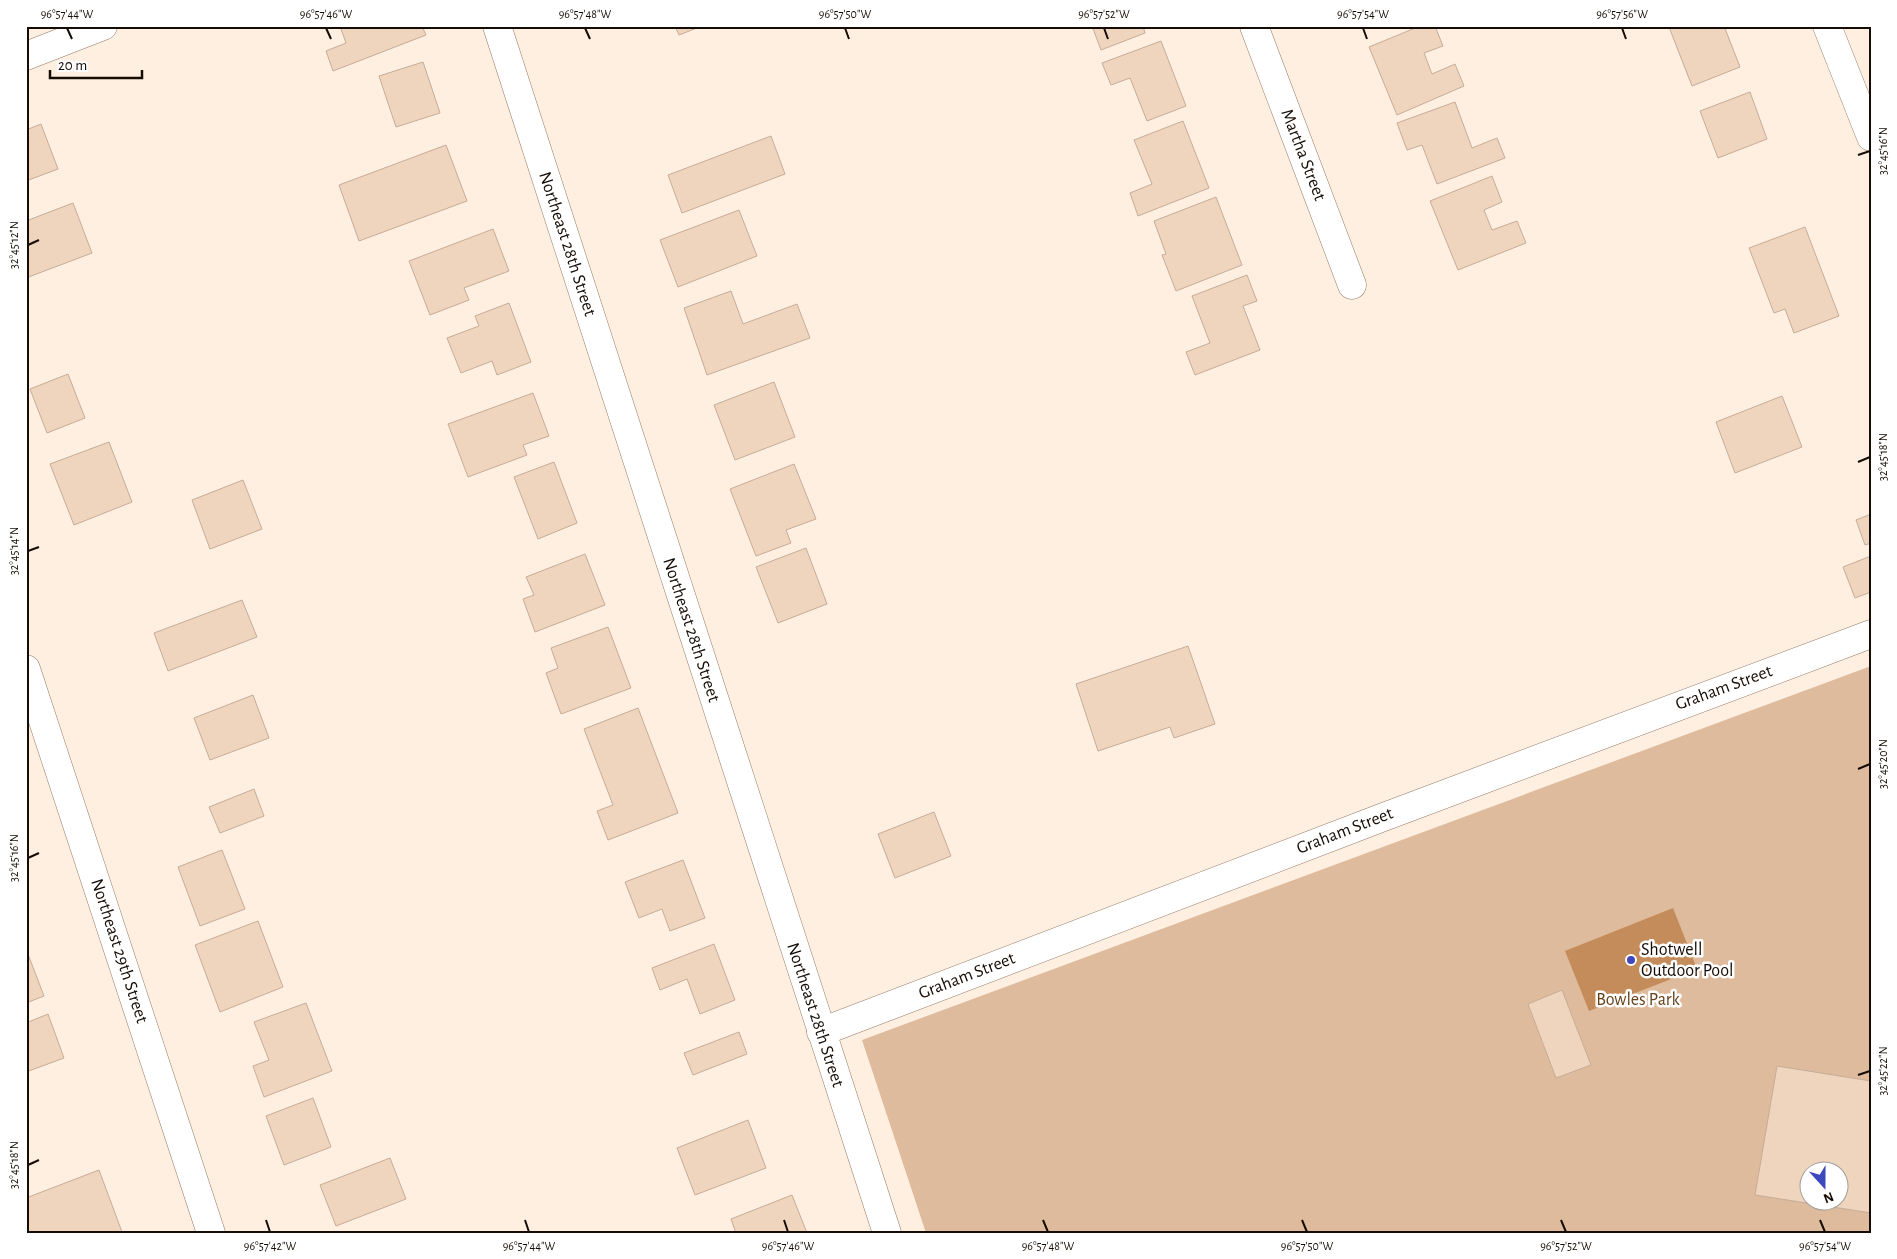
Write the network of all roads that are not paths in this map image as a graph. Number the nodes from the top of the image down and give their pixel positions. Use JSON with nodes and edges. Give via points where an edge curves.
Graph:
{"nodes":[{"id":1,"x":103,"y":26,"type":"edge"},
{"id":2,"x":497,"y":26,"type":"edge"},
{"id":3,"x":1254,"y":26,"type":"edge"},
{"id":4,"x":1827,"y":26,"type":"edge"},
{"id":5,"x":26,"y":56,"type":"edge"},
{"id":6,"x":1871,"y":137,"type":"edge"},
{"id":7,"x":1352,"y":285,"type":"dead end"},
{"id":8,"x":1871,"y":634,"type":"edge"},
{"id":9,"x":26,"y":669,"type":"edge"},
{"id":10,"x":821,"y":1032,"type":"junction"},
{"id":11,"x":211,"y":1233,"type":"edge"},
{"id":12,"x":887,"y":1233,"type":"edge"}],
"edges":[{"from":1,"to":5,"type":"street"},
{"from":2,"to":10,"type":"street","name":"Northeast 28th Street"},
{"from":3,"to":7,"type":"street","name":"Martha Street"},
{"from":4,"to":6,"type":"street"},
{"from":8,"to":10,"type":"street","name":"Graham Street"},
{"from":9,"to":11,"type":"street","name":"Northeast 29th Street"},
{"from":10,"to":12,"type":"street","name":"Northeast 28th Street"}]}
